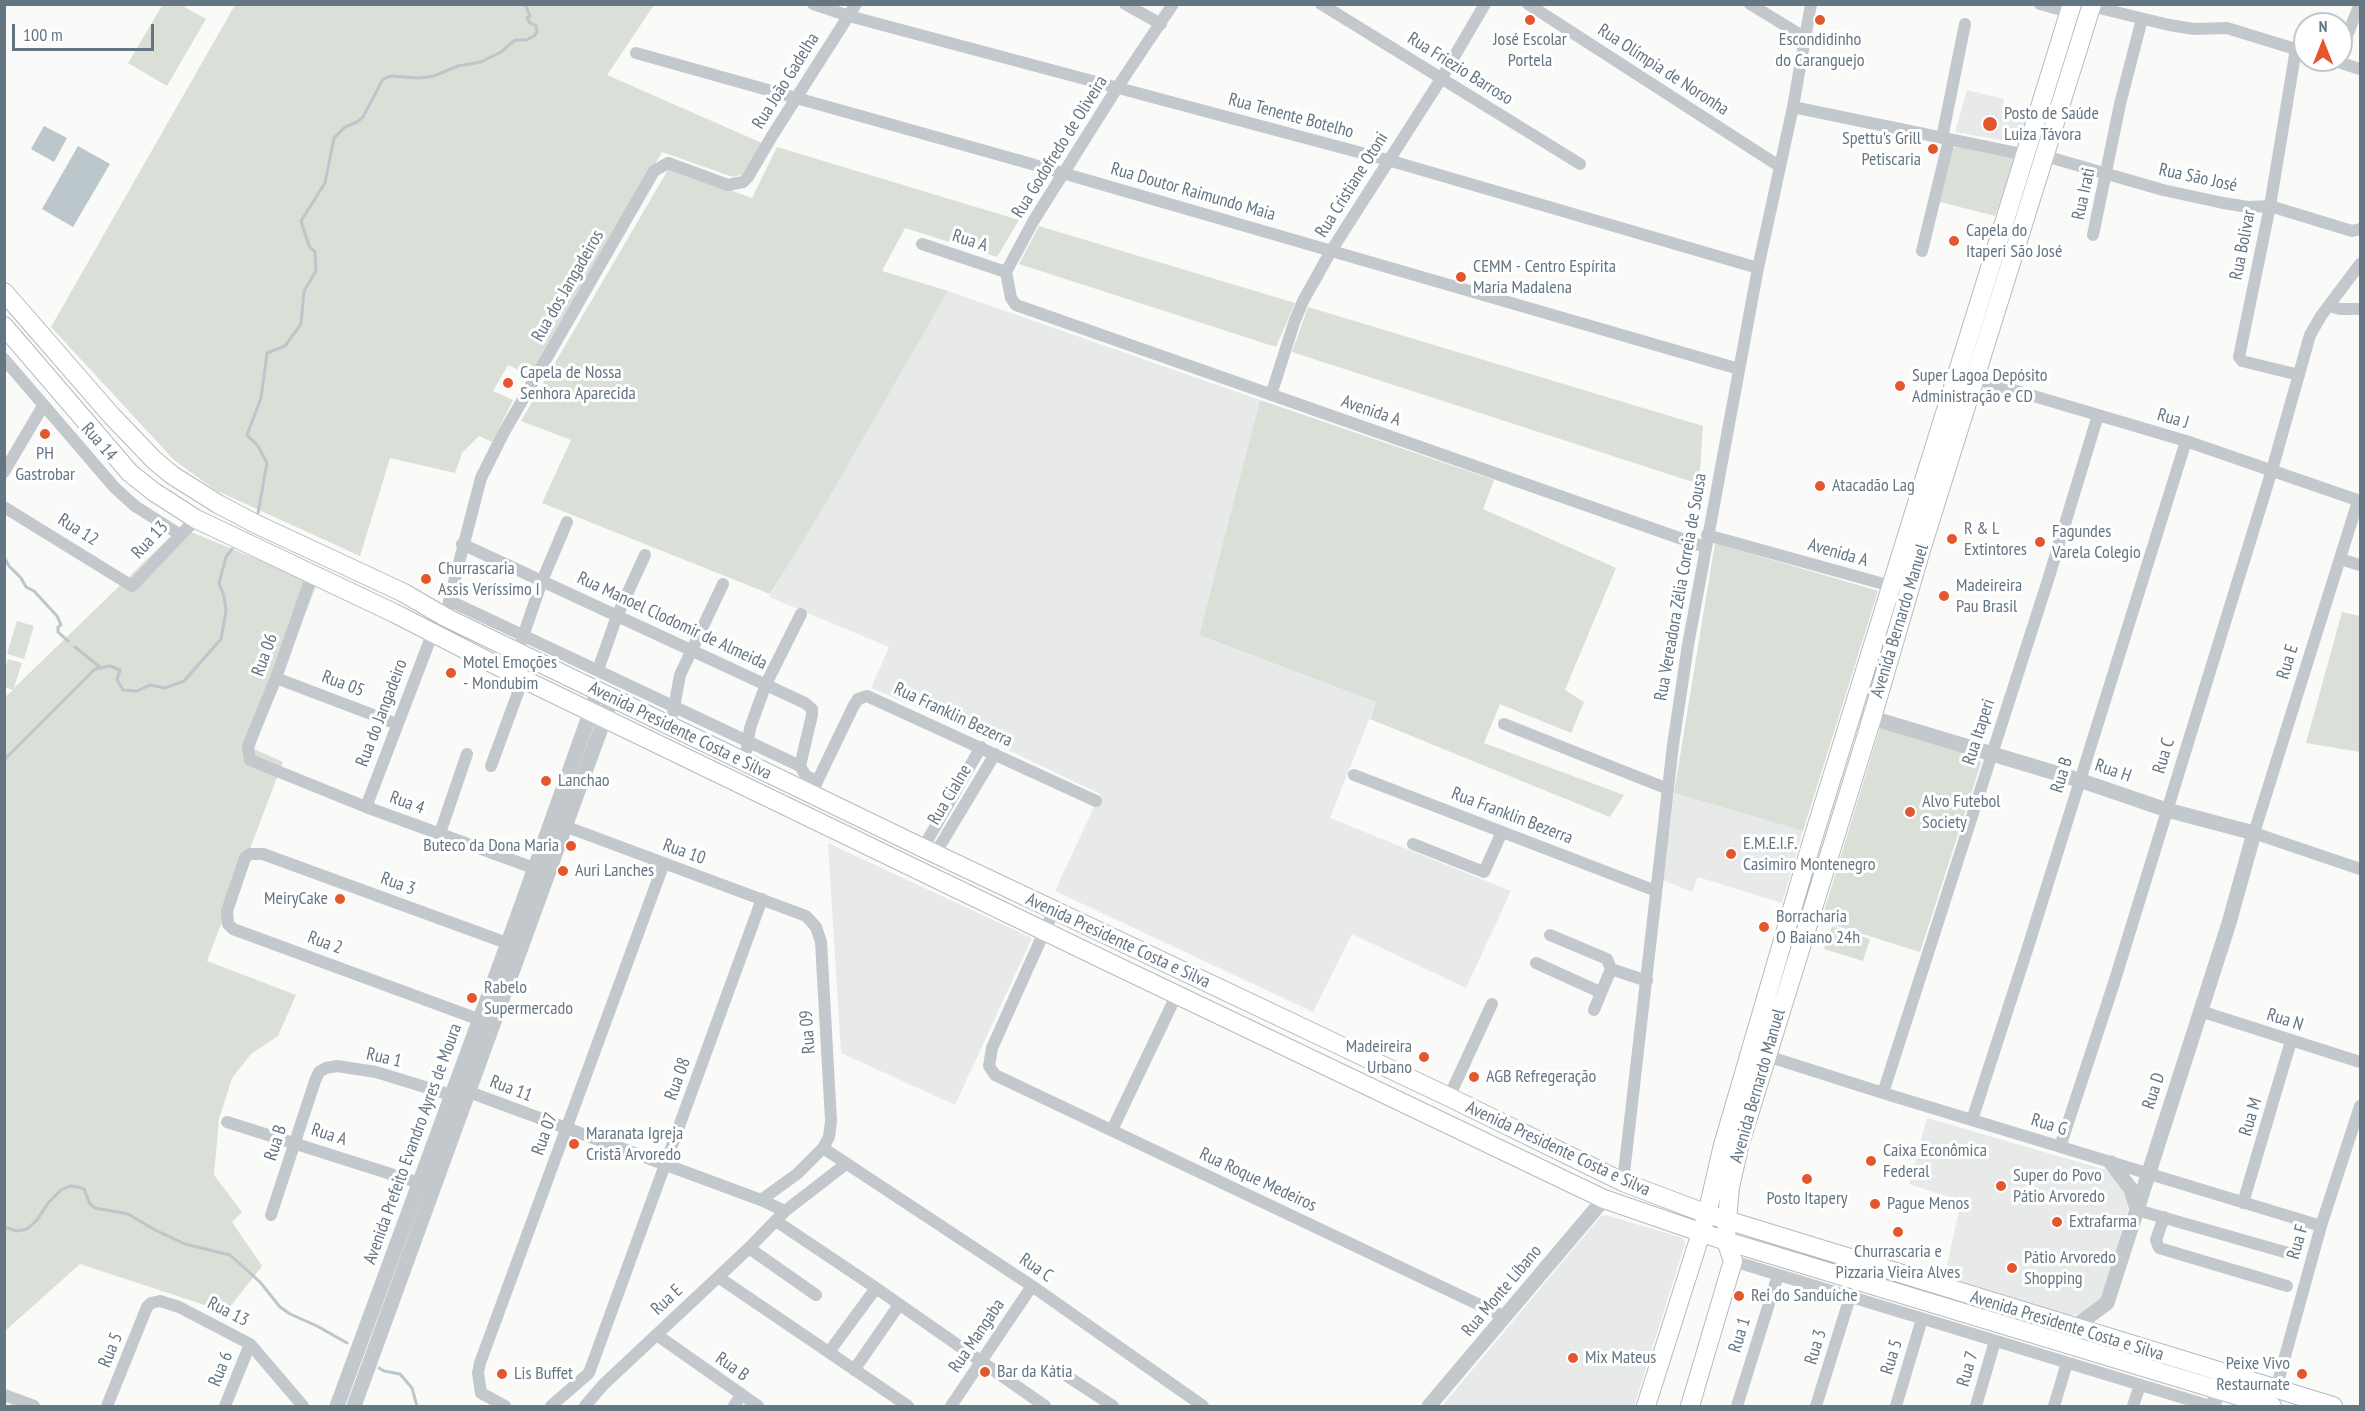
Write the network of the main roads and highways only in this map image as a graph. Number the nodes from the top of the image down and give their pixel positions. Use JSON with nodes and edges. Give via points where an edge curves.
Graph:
{"nodes":[{"id":1,"x":2092,"y":5,"type":"edge"},
{"id":2,"x":2070,"y":8,"type":"edge"},
{"id":3,"x":1996,"y":248,"type":"junction"},
{"id":4,"x":2015,"y":254,"type":"junction"},
{"id":5,"x":1991,"y":267,"type":"junction"},
{"id":6,"x":2010,"y":272,"type":"junction"},
{"id":7,"x":4,"y":292,"type":"edge"},
{"id":8,"x":4,"y":326,"type":"edge"},
{"id":9,"x":47,"y":341,"type":"junction"},
{"id":10,"x":32,"y":355,"type":"junction"},
{"id":11,"x":60,"y":357,"type":"junction"},
{"id":12,"x":44,"y":370,"type":"junction"},
{"id":13,"x":386,"y":584,"type":"junction"},
{"id":14,"x":404,"y":593,"type":"junction"},
{"id":15,"x":376,"y":605,"type":"junction"},
{"id":16,"x":394,"y":613,"type":"junction"},
{"id":17,"x":723,"y":752,"type":"junction"},
{"id":18,"x":746,"y":763,"type":"junction"},
{"id":19,"x":711,"y":770,"type":"junction"},
{"id":20,"x":743,"y":785,"type":"junction"},
{"id":21,"x":1290,"y":1022,"type":"junction"},
{"id":22,"x":1280,"y":1044,"type":"junction"},
{"id":23,"x":1505,"y":1124,"type":"junction"},
{"id":24,"x":1481,"y":1140,"type":"junction"},
{"id":25,"x":1549,"y":1146,"type":"junction"},
{"id":26,"x":1528,"y":1163,"type":"junction"},
{"id":27,"x":1707,"y":1214,"type":"junction"},
{"id":28,"x":1727,"y":1220,"type":"junction"},
{"id":29,"x":1701,"y":1232,"type":"junction"},
{"id":30,"x":1726,"y":1241,"type":"junction"},
{"id":31,"x":2071,"y":1336,"type":"junction"},
{"id":32,"x":2274,"y":1398,"type":"edge"},
{"id":33,"x":2219,"y":1401,"type":"edge"},
{"id":34,"x":1646,"y":1407,"type":"edge"},
{"id":35,"x":1689,"y":1407,"type":"edge"},
{"id":36,"x":2332,"y":1407,"type":"edge"}],
"edges":[{"from":1,"to":4,"type":"main road","name":"Avenida Bernardo Manuel"},
{"from":2,"to":3,"type":"main road","name":"Avenida Bernardo Manuel"},
{"from":3,"to":4,"type":"main road"},
{"from":3,"to":5,"type":"main road","name":"Avenida Bernardo Manuel"},
{"from":4,"to":6,"type":"main road","name":"Avenida Bernardo Manuel"},
{"from":5,"to":6,"type":"main road"},
{"from":5,"to":27,"type":"main road","name":"Avenida Bernardo Manuel","via":[[1852,712],[1723,1145]]},
{"from":6,"to":28,"type":"main road","name":"Avenida Bernardo Manuel","via":[[1740,1143]]},
{"from":7,"to":9,"type":"main road","name":"Avenida Presidente Costa e Silva"},
{"from":8,"to":10,"type":"main road","name":"Avenida Presidente Costa e Silva"},
{"from":9,"to":10,"type":"main road"},
{"from":9,"to":11,"type":"main road","name":"Avenida Presidente Costa e Silva"},
{"from":10,"to":12,"type":"main road","name":"Avenida Presidente Costa e Silva"},
{"from":11,"to":12,"type":"main road"},
{"from":11,"to":13,"type":"main road","name":"Avenida Presidente Costa e Silva","via":[[172,475],[256,524]]},
{"from":12,"to":15,"type":"main road","name":"Avenida Presidente Costa e Silva","via":[[130,473],[153,492],[196,519]]},
{"from":13,"to":14,"type":"main road","name":"Avenida Presidente Costa e Silva"},
{"from":13,"to":15,"type":"main road"},
{"from":14,"to":16,"type":"main road"},
{"from":14,"to":17,"type":"main road","name":"Avenida Presidente Costa e Silva","via":[[520,643],[605,694]]},
{"from":15,"to":16,"type":"main road","name":"Avenida Presidente Costa e Silva"},
{"from":16,"to":19,"type":"main road","name":"Avenida Presidente Costa e Silva"},
{"from":17,"to":18,"type":"main road","name":"Avenida Presidente Costa e Silva"},
{"from":17,"to":19,"type":"main road","via":[[723,764]]},
{"from":18,"to":20,"type":"main road","via":[[740,781]]},
{"from":18,"to":21,"type":"main road","name":"Avenida Presidente Costa e Silva","via":[[814,788],[929,851]]},
{"from":19,"to":20,"type":"main road","name":"Avenida Presidente Costa e Silva"},
{"from":20,"to":22,"type":"main road","name":"Avenida Presidente Costa e Silva"},
{"from":21,"to":22,"type":"main road"},
{"from":21,"to":23,"type":"main road","name":"Avenida Presidente Costa e Silva"},
{"from":22,"to":24,"type":"main road","name":"Avenida Presidente Costa e Silva"},
{"from":23,"to":24,"type":"main road","via":[[1512,1135],[1509,1142]]},
{"from":23,"to":25,"type":"main road","name":"Avenida Presidente Costa e Silva"},
{"from":24,"to":26,"type":"main road","name":"Avenida Presidente Costa e Silva"},
{"from":25,"to":26,"type":"main road","via":[[1529,1145],[1524,1154]]},
{"from":25,"to":27,"type":"main road","name":"Avenida Presidente Costa e Silva","via":[[1623,1182]]},
{"from":26,"to":29,"type":"main road","name":"Avenida Presidente Costa e Silva","via":[[1604,1199]]},
{"from":27,"to":28,"type":"main road","name":"Avenida Presidente Costa e Silva"},
{"from":27,"to":29,"type":"main road","name":"Avenida Bernardo Manuel"},
{"from":28,"to":30,"type":"main road","name":"Avenida Bernardo Manuel"},
{"from":28,"to":31,"type":"main road","name":"Avenida Presidente Costa e Silva"},
{"from":29,"to":30,"type":"main road","name":"Avenida Presidente Costa e Silva"},
{"from":29,"to":34,"type":"main road","name":"Avenida Bernardo Manuel"},
{"from":30,"to":31,"type":"main road","name":"Avenida Presidente Costa e Silva"},
{"from":30,"to":35,"type":"main road","via":[[1733,1261]]},
{"from":31,"to":32,"type":"main road","name":"Avenida Presidente Costa e Silva"},
{"from":31,"to":33,"type":"main road","name":"Avenida Presidente Costa e Silva"},
{"from":32,"to":33,"type":"main road","name":"Avenida Presidente Costa e Silva"},
{"from":32,"to":36,"type":"main road","name":"Avenida Presidente Costa e Silva"}]}
